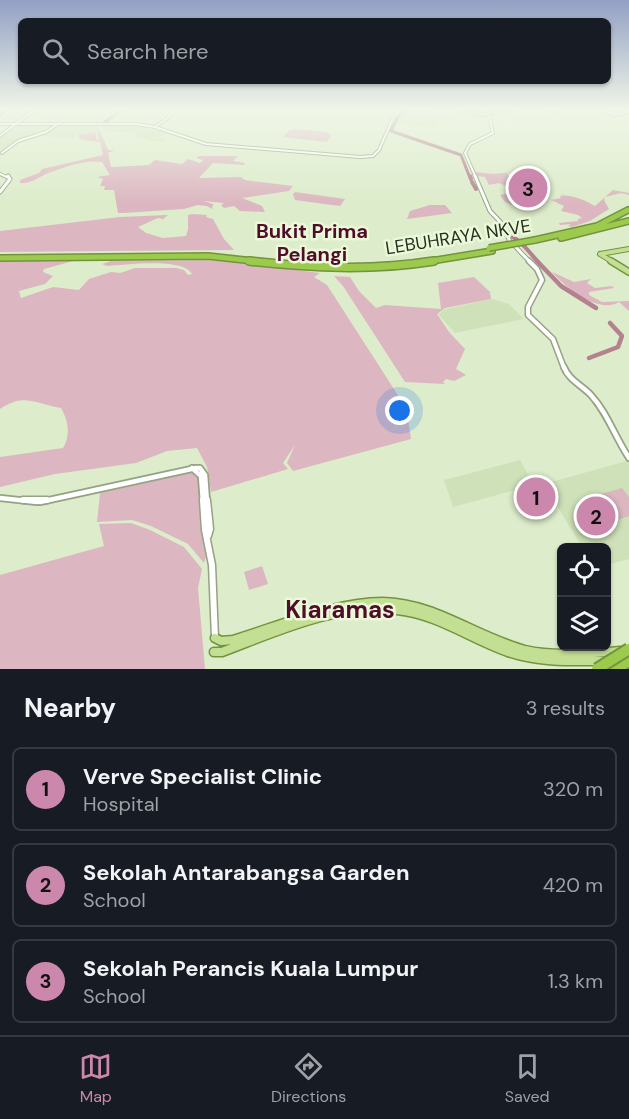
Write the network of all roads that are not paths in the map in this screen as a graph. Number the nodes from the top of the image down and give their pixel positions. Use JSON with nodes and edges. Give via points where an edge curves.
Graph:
{"nodes":[{"id":1,"x":19,"y":141,"type":"edge"},
{"id":2,"x":196,"y":141,"type":"edge"},
{"id":3,"x":383,"y":141,"type":"edge"},
{"id":4,"x":476,"y":141,"type":"edge"},
{"id":5,"x":1,"y":153,"type":"edge"},
{"id":6,"x":0,"y":174,"type":"edge"},
{"id":7,"x":0,"y":192,"type":"edge"},
{"id":8,"x":629,"y":212,"type":"edge"},
{"id":9,"x":629,"y":221,"type":"edge"},
{"id":10,"x":536,"y":241,"type":"junction"},
{"id":11,"x":629,"y":249,"type":"edge"},
{"id":12,"x":0,"y":256,"type":"edge"},
{"id":13,"x":629,"y":272,"type":"edge"},
{"id":14,"x":629,"y":458,"type":"edge"},
{"id":15,"x":0,"y":498,"type":"edge"},
{"id":16,"x":215,"y":639,"type":"joint"},
{"id":17,"x":629,"y":650,"type":"edge"},
{"id":18,"x":214,"y":652,"type":"dead end"},
{"id":19,"x":629,"y":661,"type":"edge"},
{"id":20,"x":597,"y":669,"type":"edge"},
{"id":21,"x":617,"y":669,"type":"edge"}],
"edges":[{"from":1,"to":5,"type":"street"},
{"from":2,"to":3,"type":"street","via":[[363,157],[378,153]]},
{"from":4,"to":14,"type":"street","via":[[465,153],[490,211],[542,280],[528,315],[553,339],[567,373],[604,412]]},
{"from":6,"to":7,"type":"street","via":[[10,180]]},
{"from":8,"to":10,"type":"highway","name":"LEBUHRAYA NKVE"},
{"from":9,"to":10,"type":"highway","name":"LEBUHRAYA NKVE","via":[[574,236]]},
{"from":10,"to":12,"type":"highway","name":"LEBUHRAYA NKVE","bridge":true,"via":[[396,267],[349,269],[208,256]]},
{"from":11,"to":13,"type":"main road","via":[[600,254]]},
{"from":15,"to":16,"type":"street","via":[[39,502],[192,468],[201,476],[212,565]]},
{"from":16,"to":17,"type":"main road","via":[[226,642],[347,605],[384,602],[431,610],[526,650],[562,654]]},
{"from":17,"to":20,"type":"highway","bridge":true},
{"from":18,"to":19,"type":"main road","via":[[348,611],[373,609],[429,616],[526,657]]},
{"from":19,"to":21,"type":"highway"}]}
